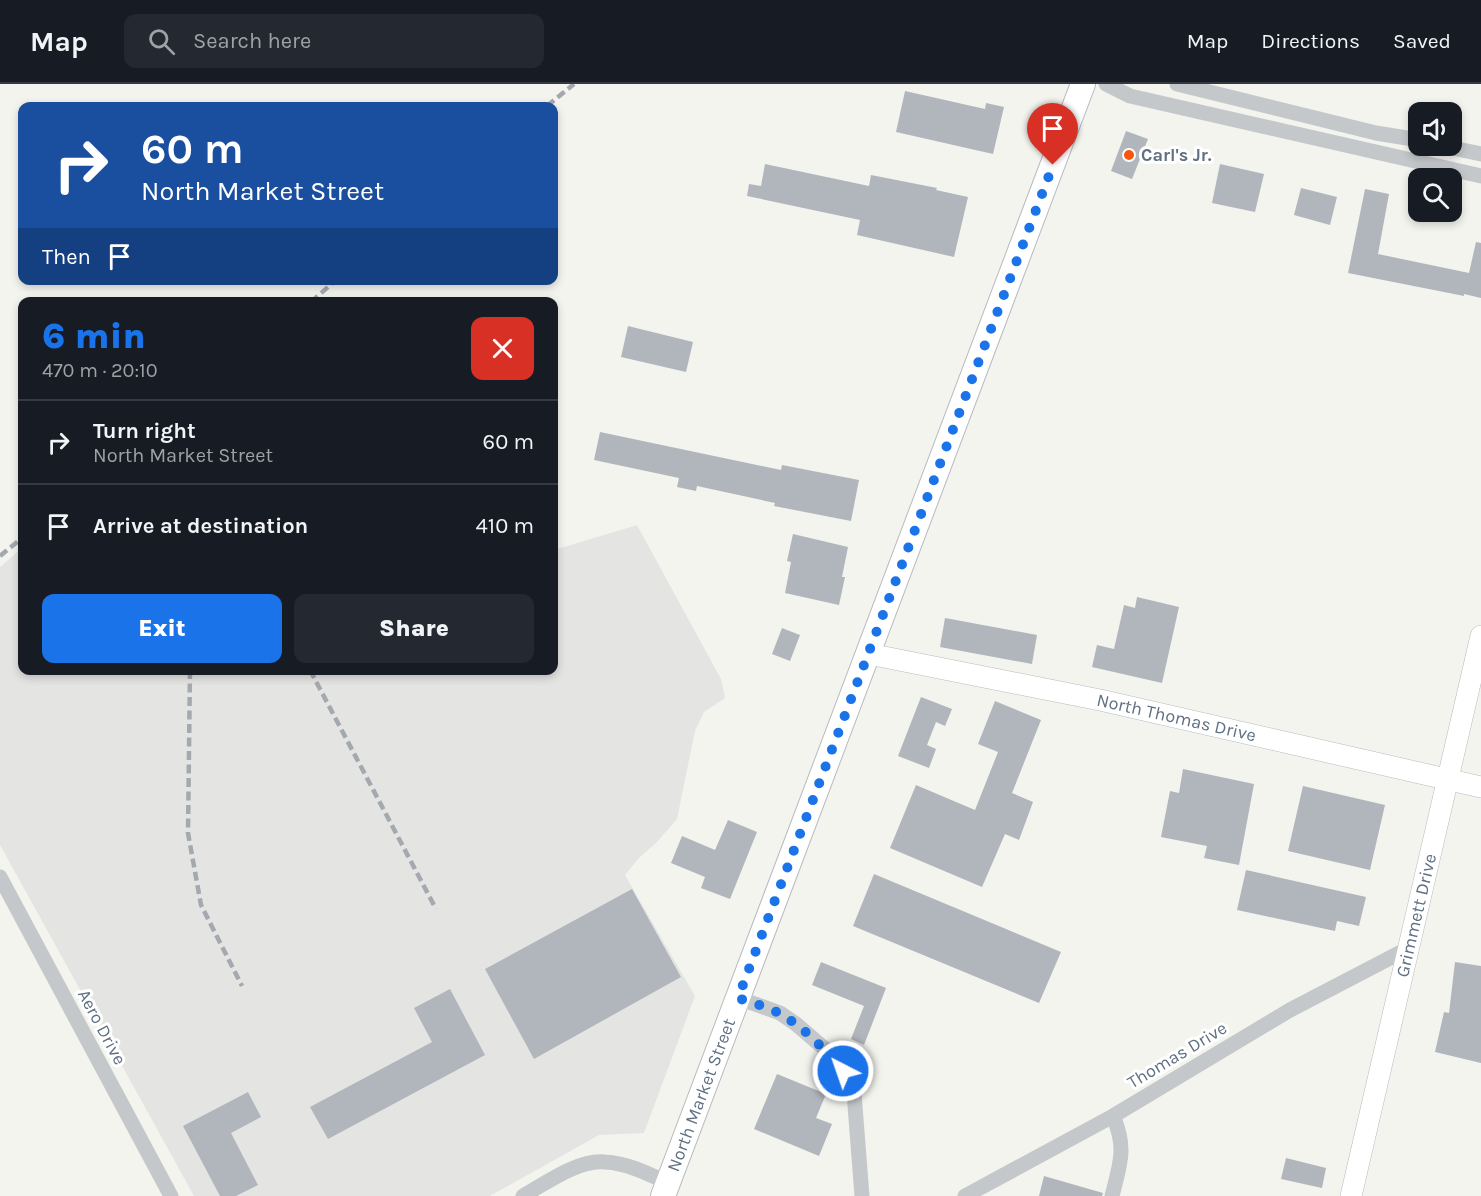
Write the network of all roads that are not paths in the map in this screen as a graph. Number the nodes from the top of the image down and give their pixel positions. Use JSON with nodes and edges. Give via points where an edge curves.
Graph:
{"nodes":[{"id":1,"x":1083,"y":84,"type":"edge"},
{"id":2,"x":1106,"y":84,"type":"edge"},
{"id":3,"x":1177,"y":84,"type":"edge"},
{"id":4,"x":1408,"y":138,"type":"edge"},
{"id":5,"x":1462,"y":150,"type":"edge"},
{"id":6,"x":1481,"y":154,"type":"edge"},
{"id":7,"x":1481,"y":176,"type":"edge"},
{"id":8,"x":1481,"y":636,"type":"edge"},
{"id":9,"x":868,"y":654,"type":"junction"},
{"id":10,"x":1448,"y":779,"type":"junction"},
{"id":11,"x":1481,"y":787,"type":"edge"},
{"id":12,"x":0,"y":877,"type":"edge"},
{"id":13,"x":1409,"y":948,"type":"junction"},
{"id":14,"x":738,"y":998,"type":"junction"},
{"id":15,"x":1113,"y":1116,"type":"junction"},
{"id":16,"x":665,"y":1189,"type":"edge"},
{"id":17,"x":171,"y":1196,"type":"edge"},
{"id":18,"x":523,"y":1196,"type":"edge"},
{"id":19,"x":862,"y":1196,"type":"edge"},
{"id":20,"x":965,"y":1196,"type":"edge"},
{"id":21,"x":1112,"y":1196,"type":"edge"},
{"id":22,"x":1351,"y":1196,"type":"edge"}],
"edges":[{"from":1,"to":9,"type":"main road","name":"North Market Street"},
{"from":2,"to":7,"type":"street","via":[[1130,96]]},
{"from":3,"to":4,"type":"street"},
{"from":5,"to":6,"type":"street"},
{"from":8,"to":10,"type":"street","name":"Grimmett Drive"},
{"from":9,"to":10,"type":"street","name":"North Thomas Drive","via":[[1100,699]]},
{"from":9,"to":14,"type":"main road","name":"North Market Street"},
{"from":10,"to":11,"type":"street","name":"North Thomas Drive"},
{"from":10,"to":13,"type":"street","name":"Grimmett Drive"},
{"from":12,"to":17,"type":"street","name":"Aero Drive"},
{"from":13,"to":15,"type":"street","name":"Thomas Drive","via":[[1290,1010]]},
{"from":13,"to":22,"type":"street","name":"Grimmett Drive"},
{"from":14,"to":16,"type":"main road","name":"North Market Street"},
{"from":14,"to":19,"type":"street","via":[[780,1013],[796,1024],[843,1071],[854,1093]]},
{"from":15,"to":20,"type":"street","name":"Thomas Drive"},
{"from":15,"to":21,"type":"street","via":[[1121,1139],[1121,1156]]},
{"from":16,"to":18,"type":"street","via":[[618,1164],[603,1161],[566,1172]]}]}
